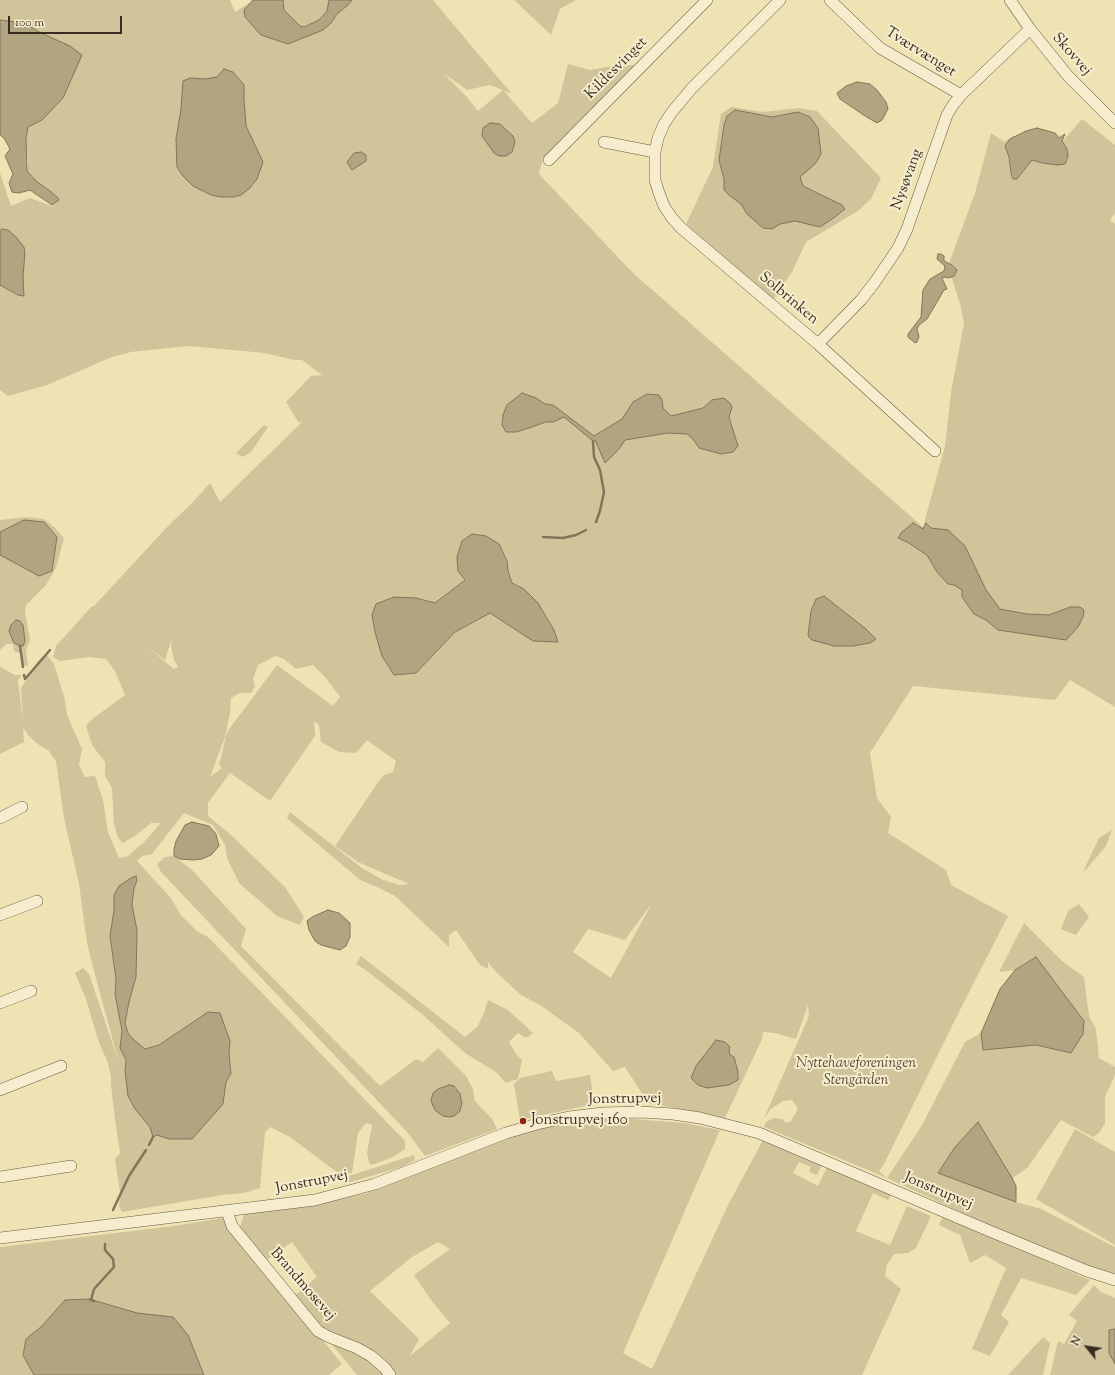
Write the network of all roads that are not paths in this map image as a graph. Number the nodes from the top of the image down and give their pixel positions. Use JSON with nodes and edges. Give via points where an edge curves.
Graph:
{"nodes":[{"id":1,"x":707,"y":0,"type":"edge"},
{"id":2,"x":780,"y":0,"type":"edge"},
{"id":3,"x":830,"y":0,"type":"edge"},
{"id":4,"x":1010,"y":0,"type":"edge"},
{"id":5,"x":1030,"y":29,"type":"junction"},
{"id":6,"x":961,"y":95,"type":"junction"},
{"id":7,"x":1115,"y":123,"type":"edge"},
{"id":8,"x":604,"y":142,"type":"dead end"},
{"id":9,"x":655,"y":152,"type":"junction"},
{"id":10,"x":549,"y":160,"type":"dead end"},
{"id":11,"x":818,"y":344,"type":"junction"},
{"id":12,"x":935,"y":451,"type":"dead end"},
{"id":13,"x":22,"y":807,"type":"dead end"},
{"id":14,"x":0,"y":818,"type":"edge"},
{"id":15,"x":37,"y":901,"type":"dead end"},
{"id":16,"x":0,"y":915,"type":"edge"},
{"id":17,"x":31,"y":991,"type":"dead end"},
{"id":18,"x":0,"y":1003,"type":"edge"},
{"id":19,"x":61,"y":1066,"type":"dead end"},
{"id":20,"x":0,"y":1090,"type":"edge"},
{"id":21,"x":71,"y":1166,"type":"dead end"},
{"id":22,"x":0,"y":1177,"type":"edge"},
{"id":23,"x":227,"y":1211,"type":"junction"},
{"id":24,"x":0,"y":1238,"type":"edge"},
{"id":25,"x":1115,"y":1280,"type":"edge"},
{"id":26,"x":390,"y":1375,"type":"edge"}],
"edges":[{"from":1,"to":10,"type":"street","name":"Kildesvinget"},
{"from":2,"to":9,"type":"street","name":"Solbrinken","via":[[692,88],[672,112],[658,138]]},
{"from":3,"to":6,"type":"street","name":"Tværvænget","via":[[880,48]]},
{"from":4,"to":5,"type":"street","name":"Skovvej"},
{"from":5,"to":6,"type":"street","name":"Nysøvang"},
{"from":5,"to":7,"type":"street","name":"Skovvej","via":[[1068,76]]},
{"from":6,"to":11,"type":"street","name":"Nysøvang","via":[[947,115],[898,248],[866,293]]},
{"from":8,"to":9,"type":"street"},
{"from":9,"to":11,"type":"street","name":"Solbrinken","via":[[656,184],[664,206],[672,218]]},
{"from":11,"to":12,"type":"street","name":"Solbrinken"},
{"from":13,"to":14,"type":"street"},
{"from":15,"to":16,"type":"street"},
{"from":17,"to":18,"type":"street"},
{"from":19,"to":20,"type":"street"},
{"from":21,"to":22,"type":"street"},
{"from":23,"to":24,"type":"street","name":"Jonstrupvej"},
{"from":23,"to":25,"type":"street","name":"Jonstrupvej","via":[[315,1200],[351,1191],[414,1170],[506,1133],[537,1124],[569,1117],[603,1114],[667,1114],[700,1118],[759,1132],[1007,1238]]},
{"from":23,"to":26,"type":"street","name":"Brandmosevej","via":[[232,1226],[318,1331],[371,1356]]}]}
